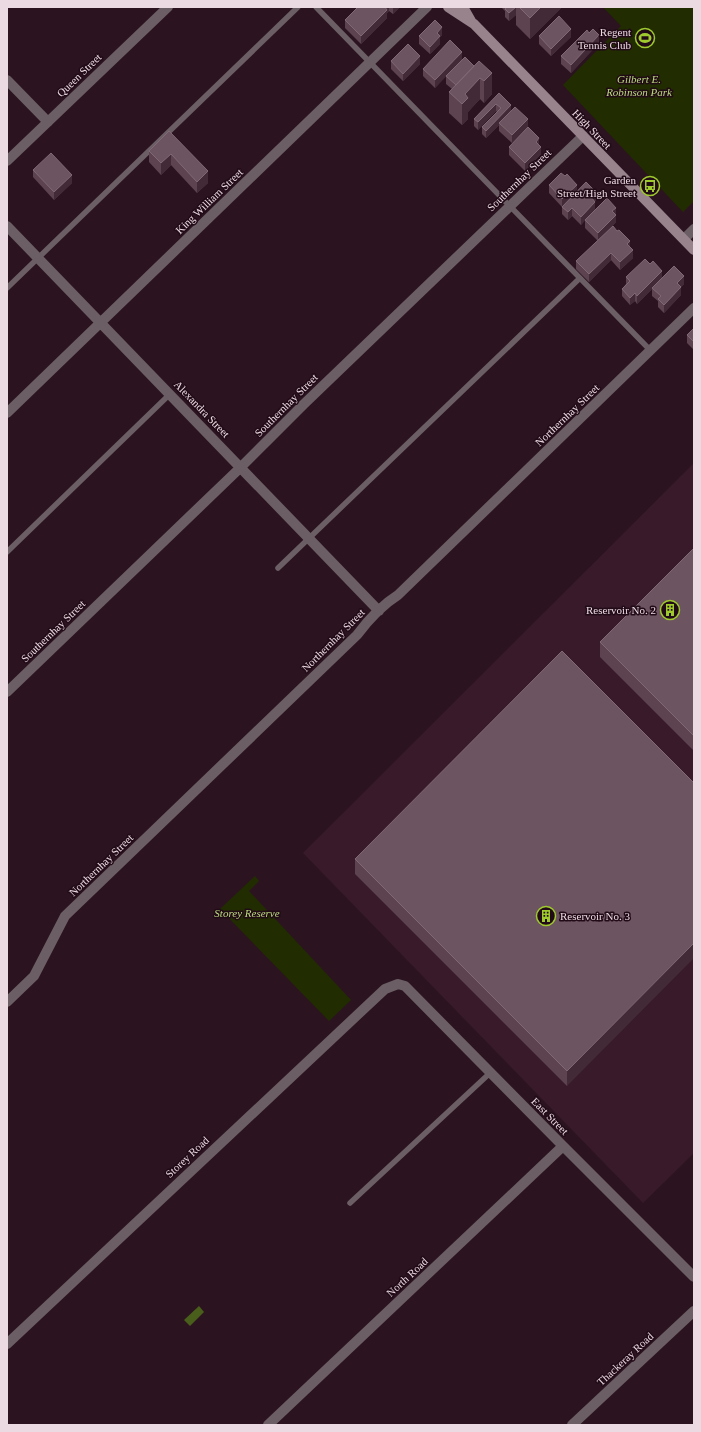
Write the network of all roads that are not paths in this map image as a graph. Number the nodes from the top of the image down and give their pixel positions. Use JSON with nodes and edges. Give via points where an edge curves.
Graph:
{"nodes":[{"id":1,"x":168,"y":7,"type":"edge"},
{"id":2,"x":298,"y":7,"type":"edge"},
{"id":3,"x":316,"y":7,"type":"edge"},
{"id":4,"x":427,"y":7,"type":"edge"},
{"id":5,"x":448,"y":7,"type":"edge"},
{"id":6,"x":463,"y":7,"type":"edge"},
{"id":7,"x":474,"y":24,"type":"junction"},
{"id":8,"x":369,"y":63,"type":"junction"},
{"id":9,"x":7,"y":80,"type":"edge"},
{"id":10,"x":48,"y":122,"type":"junction"},
{"id":11,"x":583,"y":136,"type":"junction"},
{"id":12,"x":7,"y":161,"type":"edge"},
{"id":13,"x":509,"y":206,"type":"junction"},
{"id":14,"x":7,"y":226,"type":"edge"},
{"id":15,"x":694,"y":229,"type":"edge"},
{"id":16,"x":684,"y":239,"type":"junction"},
{"id":17,"x":694,"y":250,"type":"edge"},
{"id":18,"x":38,"y":258,"type":"junction"},
{"id":19,"x":580,"y":278,"type":"junction"},
{"id":20,"x":7,"y":288,"type":"edge"},
{"id":21,"x":694,"y":308,"type":"edge"},
{"id":22,"x":100,"y":323,"type":"junction"},
{"id":23,"x":650,"y":351,"type":"junction"},
{"id":24,"x":170,"y":394,"type":"junction"},
{"id":25,"x":7,"y":413,"type":"edge"},
{"id":26,"x":241,"y":467,"type":"junction"},
{"id":27,"x":310,"y":538,"type":"junction"},
{"id":28,"x":7,"y":552,"type":"edge"},
{"id":29,"x":278,"y":568,"type":"dead end"},
{"id":30,"x":379,"y":610,"type":"junction"},
{"id":31,"x":7,"y":692,"type":"edge"},
{"id":32,"x":385,"y":989,"type":"joint"},
{"id":33,"x":7,"y":1002,"type":"edge"},
{"id":34,"x":490,"y":1073,"type":"junction"},
{"id":35,"x":562,"y":1146,"type":"junction"},
{"id":36,"x":350,"y":1203,"type":"dead end"},
{"id":37,"x":694,"y":1277,"type":"edge"},
{"id":38,"x":694,"y":1311,"type":"edge"},
{"id":39,"x":7,"y":1344,"type":"edge"},
{"id":40,"x":268,"y":1425,"type":"edge"},
{"id":41,"x":572,"y":1425,"type":"edge"}],
"edges":[{"from":1,"to":10,"type":"street","name":"Queen Street"},
{"from":2,"to":18,"type":"lane"},
{"from":3,"to":8,"type":"lane"},
{"from":4,"to":8,"type":"street","name":"King William Street"},
{"from":5,"to":7,"type":"main road","name":"High Street"},
{"from":6,"to":7,"type":"main road","name":"High Street"},
{"from":7,"to":11,"type":"main road","name":"High Street"},
{"from":8,"to":13,"type":"lane"},
{"from":8,"to":22,"type":"street","name":"King William Street"},
{"from":9,"to":10,"type":"street"},
{"from":10,"to":12,"type":"street","name":"Queen Street"},
{"from":11,"to":13,"type":"street","name":"Southernhay Street"},
{"from":11,"to":16,"type":"main road","name":"High Street"},
{"from":13,"to":19,"type":"lane"},
{"from":13,"to":26,"type":"street","name":"Southernhay Street"},
{"from":14,"to":18,"type":"street","name":"Alexandra Street"},
{"from":15,"to":16,"type":"street"},
{"from":16,"to":17,"type":"main road","name":"High Street"},
{"from":18,"to":20,"type":"lane"},
{"from":18,"to":22,"type":"street","name":"Alexandra Street"},
{"from":19,"to":23,"type":"lane"},
{"from":19,"to":27,"type":"lane"},
{"from":21,"to":23,"type":"street","name":"Northernhay Street"},
{"from":22,"to":24,"type":"street","name":"Alexandra Street"},
{"from":22,"to":25,"type":"street","name":"King William Street"},
{"from":23,"to":30,"type":"street","name":"Northernhay Street","via":[[398,595]]},
{"from":24,"to":26,"type":"street","name":"Alexandra Street"},
{"from":24,"to":28,"type":"lane"},
{"from":26,"to":27,"type":"street","name":"Alexandra Street"},
{"from":26,"to":31,"type":"street","name":"Southernhay Street"},
{"from":27,"to":29,"type":"lane"},
{"from":27,"to":30,"type":"street","name":"Alexandra Street"},
{"from":30,"to":33,"type":"street","name":"Northernhay Street","via":[[65,916],[34,976]]},
{"from":32,"to":34,"type":"street","name":"East Street","via":[[398,984],[405,986]]},
{"from":32,"to":39,"type":"street","name":"Storey Road"},
{"from":34,"to":35,"type":"street","name":"East Street"},
{"from":34,"to":36,"type":"lane"},
{"from":35,"to":37,"type":"street","name":"East Street"},
{"from":35,"to":40,"type":"street","name":"North Road"},
{"from":38,"to":41,"type":"street","name":"Thackeray Road"}]}
